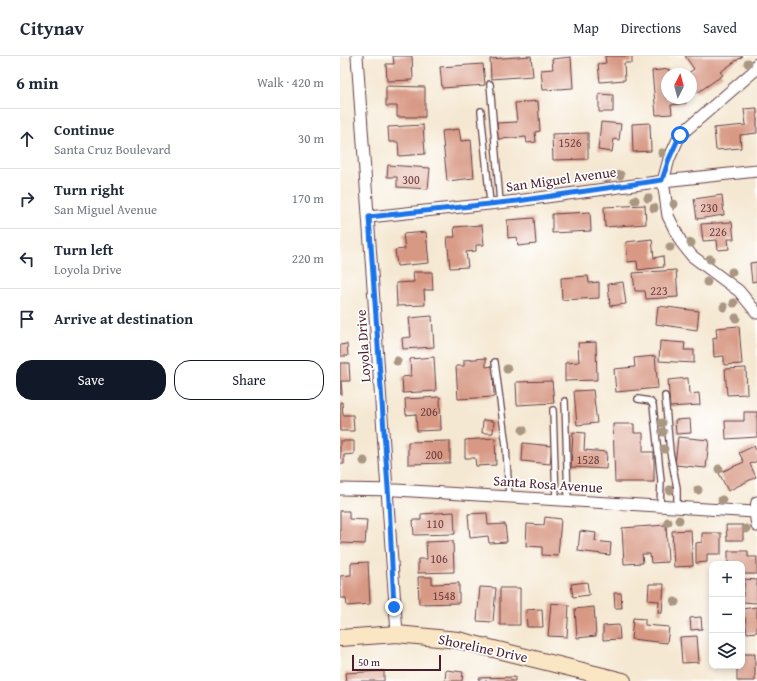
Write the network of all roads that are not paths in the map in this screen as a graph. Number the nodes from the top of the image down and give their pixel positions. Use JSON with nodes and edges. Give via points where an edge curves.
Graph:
{"nodes":[{"id":1,"x":357,"y":56,"type":"edge"},
{"id":2,"x":757,"y":64,"type":"edge"},
{"id":3,"x":490,"y":84,"type":"dead end"},
{"id":4,"x":481,"y":111,"type":"dead end"},
{"id":5,"x":757,"y":171,"type":"edge"},
{"id":6,"x":662,"y":180,"type":"junction"},
{"id":7,"x":495,"y":203,"type":"junction"},
{"id":8,"x":369,"y":217,"type":"junction"},
{"id":9,"x":757,"y":313,"type":"edge"},
{"id":10,"x":495,"y":362,"type":"dead end"},
{"id":11,"x":665,"y":396,"type":"dead end"},
{"id":12,"x":638,"y":399,"type":"dead end"},
{"id":13,"x":565,"y":401,"type":"dead end"},
{"id":14,"x":553,"y":410,"type":"dead end"},
{"id":15,"x":340,"y":489,"type":"edge"},
{"id":16,"x":388,"y":489,"type":"junction"},
{"id":17,"x":509,"y":497,"type":"junction"},
{"id":18,"x":556,"y":500,"type":"junction"},
{"id":19,"x":568,"y":500,"type":"junction"},
{"id":20,"x":660,"y":506,"type":"junction"},
{"id":21,"x":677,"y":507,"type":"junction"},
{"id":22,"x":756,"y":507,"type":"edge"},
{"id":23,"x":757,"y":526,"type":"edge"},
{"id":24,"x":397,"y":634,"type":"junction"},
{"id":25,"x":340,"y":638,"type":"edge"},
{"id":26,"x":623,"y":681,"type":"edge"}],
"edges":[{"from":1,"to":8,"type":"street","name":"Loyola Drive"},
{"from":2,"to":6,"type":"street","via":[[754,71],[680,135]]},
{"from":3,"to":7,"type":"lane"},
{"from":4,"to":7,"type":"lane"},
{"from":5,"to":6,"type":"street","name":"San Miguel Avenue"},
{"from":6,"to":7,"type":"street","name":"San Miguel Avenue"},
{"from":6,"to":9,"type":"street","via":[[668,216],[681,242],[692,256],[739,291]]},
{"from":7,"to":8,"type":"street","name":"San Miguel Avenue"},
{"from":8,"to":16,"type":"street","name":"Loyola Drive"},
{"from":10,"to":17,"type":"lane","via":[[506,446]]},
{"from":11,"to":21,"type":"lane","via":[[670,452],[677,488]]},
{"from":12,"to":20,"type":"lane","via":[[650,401],[653,405],[660,468]]},
{"from":13,"to":19,"type":"lane"},
{"from":14,"to":18,"type":"lane"},
{"from":15,"to":16,"type":"street","name":"Santa Rosa Avenue"},
{"from":16,"to":17,"type":"street","name":"Santa Rosa Avenue"},
{"from":16,"to":24,"type":"street","name":"Loyola Drive"},
{"from":17,"to":18,"type":"street","name":"Santa Rosa Avenue"},
{"from":18,"to":19,"type":"street","name":"Santa Rosa Avenue"},
{"from":19,"to":20,"type":"street","name":"Santa Rosa Avenue"},
{"from":20,"to":21,"type":"street","name":"Santa Rosa Avenue"},
{"from":21,"to":22,"type":"street","name":"Santa Rosa Avenue"},
{"from":22,"to":23,"type":"street"},
{"from":24,"to":25,"type":"main road","name":"Shoreline Drive"},
{"from":24,"to":26,"type":"main road","name":"Shoreline Drive","via":[[458,640]]}]}
